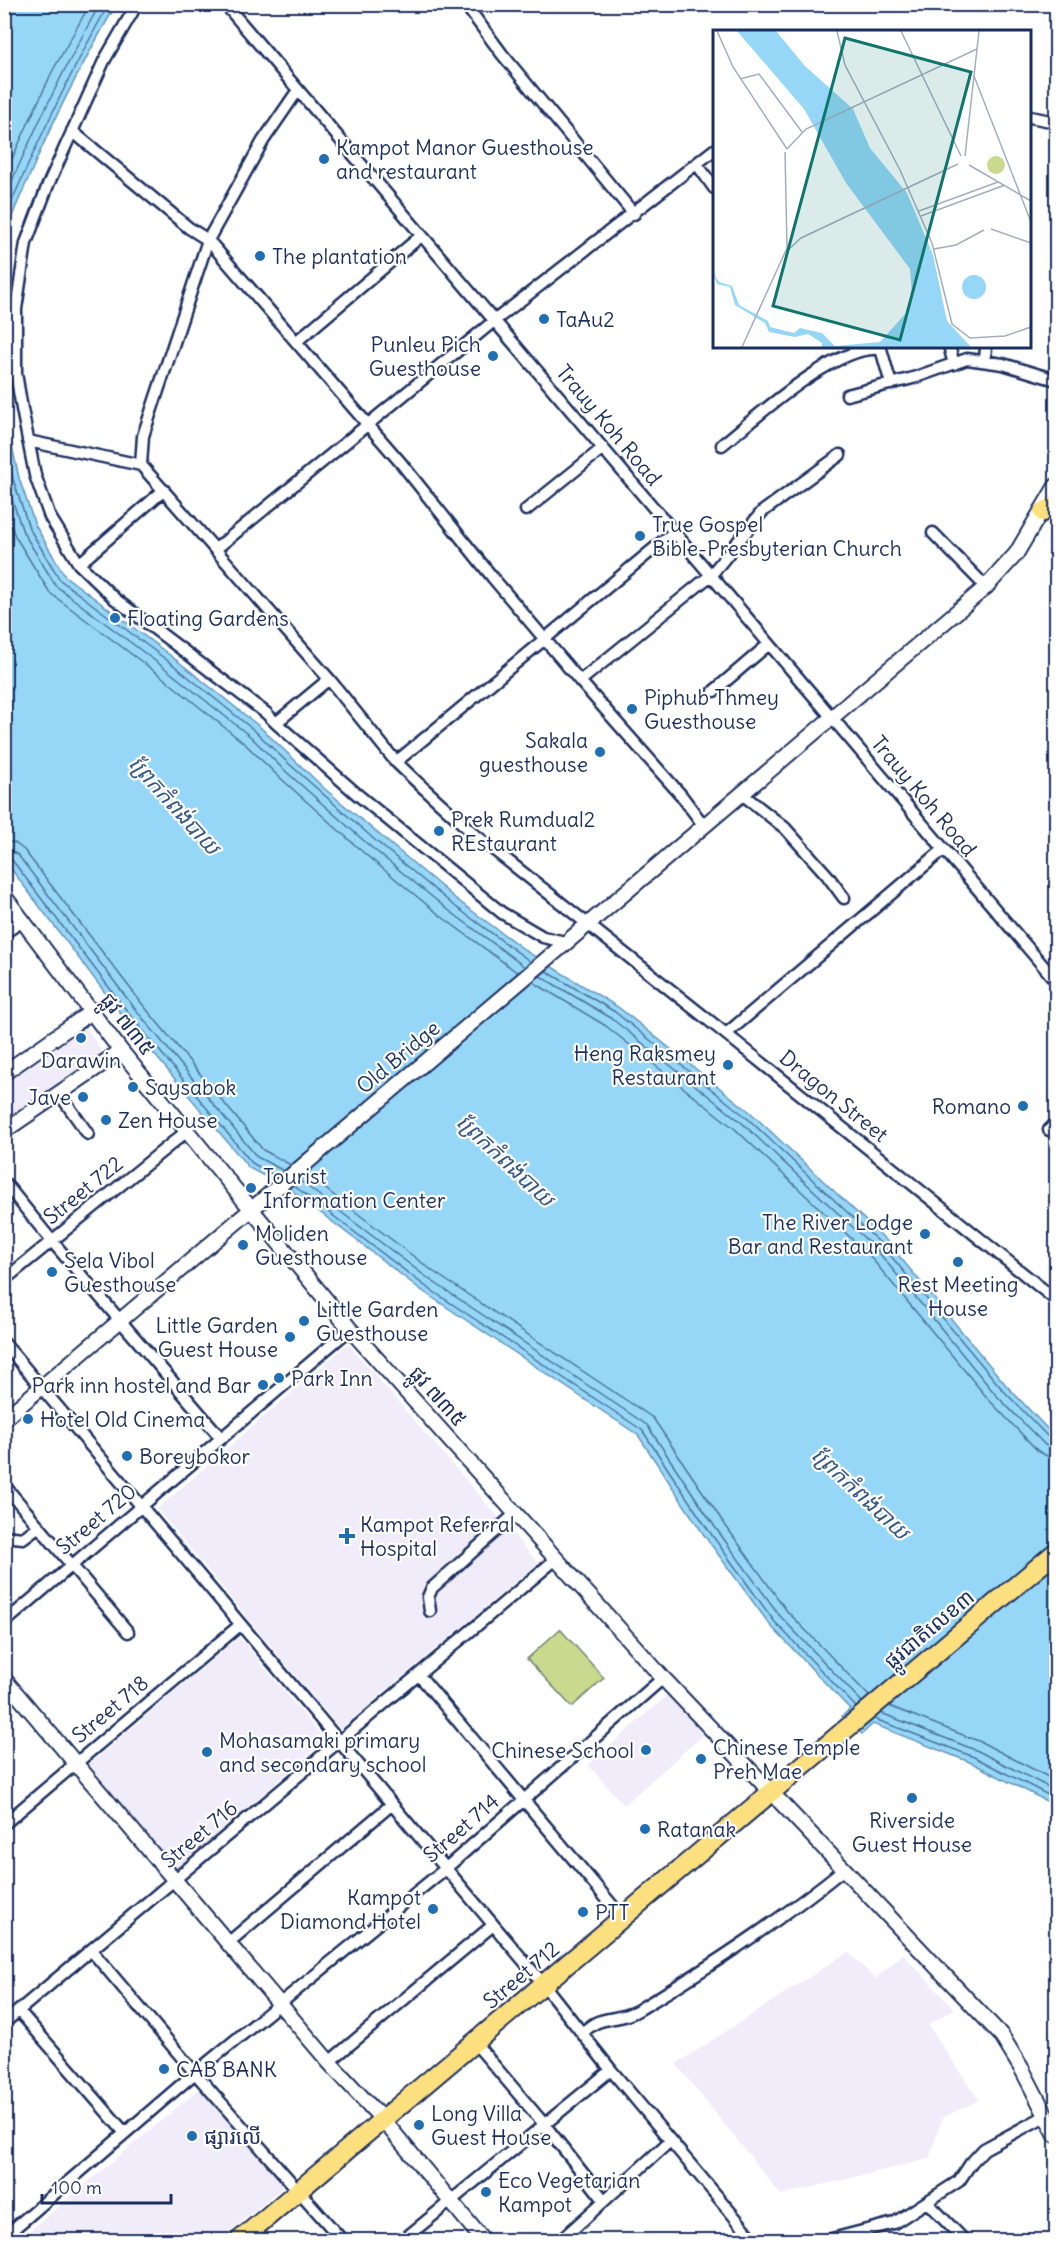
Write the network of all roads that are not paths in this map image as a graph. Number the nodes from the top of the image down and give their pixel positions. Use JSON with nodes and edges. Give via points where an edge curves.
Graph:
{"nodes":[{"id":1,"x":137,"y":4,"type":"edge"},
{"id":2,"x":225,"y":4,"type":"edge"},
{"id":3,"x":465,"y":4,"type":"edge"},
{"id":4,"x":298,"y":90,"type":"junction"},
{"id":5,"x":1031,"y":117,"type":"edge"},
{"id":6,"x":1056,"y":122,"type":"edge"},
{"id":7,"x":72,"y":131,"type":"junction"},
{"id":8,"x":713,"y":151,"type":"edge"},
{"id":9,"x":697,"y":164,"type":"junction"},
{"id":10,"x":713,"y":187,"type":"edge"},
{"id":11,"x":634,"y":214,"type":"junction"},
{"id":12,"x":421,"y":236,"type":"junction"},
{"id":13,"x":208,"y":240,"type":"junction"},
{"id":14,"x":494,"y":321,"type":"junction"},
{"id":15,"x":297,"y":341,"type":"junction"},
{"id":16,"x":950,"y":348,"type":"edge"},
{"id":17,"x":986,"y":348,"type":"edge"},
{"id":18,"x":985,"y":361,"type":"junction"},
{"id":19,"x":954,"y":364,"type":"junction"},
{"id":20,"x":1056,"y":380,"type":"edge"},
{"id":21,"x":891,"y":384,"type":"junction"},
{"id":22,"x":848,"y":395,"type":"dead end"},
{"id":23,"x":368,"y":424,"type":"junction"},
{"id":24,"x":28,"y":441,"type":"junction"},
{"id":25,"x":722,"y":445,"type":"dead end"},
{"id":26,"x":603,"y":448,"type":"junction"},
{"id":27,"x":840,"y":454,"type":"dead end"},
{"id":28,"x":141,"y":465,"type":"junction"},
{"id":29,"x":1056,"y":486,"type":"edge"},
{"id":30,"x":164,"y":490,"type":"junction"},
{"id":31,"x":1050,"y":509,"type":"edge"},
{"id":32,"x":526,"y":510,"type":"dead end"},
{"id":33,"x":675,"y":532,"type":"junction"},
{"id":34,"x":933,"y":533,"type":"dead end"},
{"id":35,"x":216,"y":548,"type":"junction"},
{"id":36,"x":79,"y":564,"type":"junction"},
{"id":37,"x":711,"y":575,"type":"junction"},
{"id":38,"x":986,"y":586,"type":"junction"},
{"id":39,"x":544,"y":638,"type":"junction"},
{"id":40,"x":769,"y":644,"type":"junction"},
{"id":41,"x":330,"y":679,"type":"junction"},
{"id":42,"x":579,"y":681,"type":"junction"},
{"id":43,"x":714,"y":691,"type":"dead end"},
{"id":44,"x":833,"y":718,"type":"junction"},
{"id":45,"x":276,"y":723,"type":"junction"},
{"id":46,"x":396,"y":762,"type":"junction"},
{"id":47,"x":742,"y":794,"type":"junction"},
{"id":48,"x":704,"y":826,"type":"junction"},
{"id":49,"x":944,"y":849,"type":"junction"},
{"id":50,"x":4,"y":896,"type":"edge"},
{"id":51,"x":844,"y":898,"type":"dead end"},
{"id":52,"x":23,"y":921,"type":"junction"},
{"id":53,"x":587,"y":924,"type":"junction"},
{"id":54,"x":4,"y":933,"type":"edge"},
{"id":55,"x":562,"y":944,"type":"junction"},
{"id":56,"x":1056,"y":981,"type":"edge"},
{"id":57,"x":91,"y":1012,"type":"junction"},
{"id":58,"x":726,"y":1034,"type":"junction"},
{"id":59,"x":121,"y":1051,"type":"junction"},
{"id":60,"x":4,"y":1073,"type":"edge"},
{"id":61,"x":59,"y":1093,"type":"junction"},
{"id":62,"x":4,"y":1131,"type":"edge"},
{"id":63,"x":187,"y":1131,"type":"junction"},
{"id":64,"x":88,"y":1134,"type":"dead end"},
{"id":65,"x":4,"y":1182,"type":"edge"},
{"id":66,"x":251,"y":1210,"type":"junction"},
{"id":67,"x":51,"y":1240,"type":"junction"},
{"id":68,"x":4,"y":1280,"type":"edge"},
{"id":69,"x":1056,"y":1300,"type":"edge"},
{"id":70,"x":120,"y":1320,"type":"junction"},
{"id":71,"x":350,"y":1329,"type":"junction"},
{"id":72,"x":4,"y":1343,"type":"edge"},
{"id":73,"x":42,"y":1388,"type":"junction"},
{"id":74,"x":4,"y":1419,"type":"edge"},
{"id":75,"x":220,"y":1438,"type":"junction"},
{"id":76,"x":4,"y":1485,"type":"edge"},
{"id":77,"x":142,"y":1505,"type":"junction"},
{"id":78,"x":515,"y":1514,"type":"junction"},
{"id":79,"x":39,"y":1526,"type":"junction"},
{"id":80,"x":4,"y":1536,"type":"edge"},
{"id":81,"x":1056,"y":1552,"type":"edge"},
{"id":82,"x":556,"y":1559,"type":"junction"},
{"id":83,"x":71,"y":1565,"type":"junction"},
{"id":84,"x":430,"y":1611,"type":"dead end"},
{"id":85,"x":4,"y":1623,"type":"edge"},
{"id":86,"x":240,"y":1625,"type":"junction"},
{"id":87,"x":128,"y":1632,"type":"dead end"},
{"id":88,"x":419,"y":1675,"type":"junction"},
{"id":89,"x":663,"y":1678,"type":"junction"},
{"id":90,"x":4,"y":1679,"type":"edge"},
{"id":91,"x":830,"y":1741,"type":"joint"},
{"id":92,"x":338,"y":1742,"type":"junction"},
{"id":93,"x":76,"y":1763,"type":"junction"},
{"id":94,"x":773,"y":1792,"type":"junction"},
{"id":95,"x":523,"y":1800,"type":"junction"},
{"id":96,"x":391,"y":1805,"type":"junction"},
{"id":97,"x":4,"y":1824,"type":"edge"},
{"id":98,"x":845,"y":1868,"type":"junction"},
{"id":99,"x":445,"y":1869,"type":"junction"},
{"id":100,"x":174,"y":1881,"type":"junction"},
{"id":101,"x":622,"y":1917,"type":"junction"},
{"id":102,"x":492,"y":1926,"type":"junction"},
{"id":103,"x":228,"y":1943,"type":"junction"},
{"id":104,"x":91,"y":1950,"type":"junction"},
{"id":105,"x":544,"y":1985,"type":"junction"},
{"id":106,"x":280,"y":2004,"type":"junction"},
{"id":107,"x":19,"y":2011,"type":"junction"},
{"id":108,"x":4,"y":2023,"type":"edge"},
{"id":109,"x":582,"y":2033,"type":"junction"},
{"id":110,"x":475,"y":2043,"type":"junction"},
{"id":111,"x":329,"y":2062,"type":"junction"},
{"id":112,"x":611,"y":2070,"type":"junction"},
{"id":113,"x":195,"y":2073,"type":"junction"},
{"id":114,"x":1047,"y":2115,"type":"junction"},
{"id":115,"x":383,"y":2120,"type":"junction"},
{"id":116,"x":544,"y":2124,"type":"junction"},
{"id":117,"x":125,"y":2133,"type":"junction"},
{"id":118,"x":1056,"y":2135,"type":"edge"},
{"id":119,"x":670,"y":2140,"type":"junction"},
{"id":120,"x":298,"y":2192,"type":"junction"},
{"id":121,"x":604,"y":2200,"type":"junction"},
{"id":122,"x":450,"y":2201,"type":"junction"},
{"id":123,"x":928,"y":2203,"type":"junction"},
{"id":124,"x":4,"y":2237,"type":"edge"},
{"id":125,"x":963,"y":2239,"type":"edge"},
{"id":126,"x":240,"y":2241,"type":"edge"},
{"id":127,"x":342,"y":2241,"type":"edge"},
{"id":128,"x":403,"y":2241,"type":"edge"},
{"id":129,"x":483,"y":2241,"type":"edge"},
{"id":130,"x":561,"y":2241,"type":"edge"},
{"id":131,"x":754,"y":2241,"type":"edge"},
{"id":132,"x":828,"y":2241,"type":"edge"}],
"edges":[{"from":1,"to":7,"type":"street","via":[[104,61]]},
{"from":2,"to":4,"type":"street","name":"Trauy Koh Road"},
{"from":3,"to":11,"type":"street"},
{"from":4,"to":12,"type":"street","name":"Trauy Koh Road"},
{"from":4,"to":13,"type":"street","via":[[268,133]]},
{"from":5,"to":6,"type":"street"},
{"from":7,"to":13,"type":"street"},
{"from":7,"to":24,"type":"street","via":[[26,243],[16,309],[16,373]]},
{"from":8,"to":9,"type":"street"},
{"from":9,"to":10,"type":"street"},
{"from":9,"to":11,"type":"street"},
{"from":11,"to":14,"type":"street"},
{"from":12,"to":14,"type":"street","name":"Trauy Koh Road"},
{"from":12,"to":15,"type":"street"},
{"from":13,"to":15,"type":"street"},
{"from":13,"to":28,"type":"street","via":[[143,436]]},
{"from":14,"to":23,"type":"street"},
{"from":14,"to":26,"type":"street","name":"Trauy Koh Road"},
{"from":15,"to":23,"type":"street"},
{"from":16,"to":19,"type":"street"},
{"from":17,"to":18,"type":"street"},
{"from":18,"to":19,"type":"street"},
{"from":18,"to":20,"type":"street"},
{"from":19,"to":21,"type":"street"},
{"from":21,"to":22,"type":"street"},
{"from":21,"to":25,"type":"street","via":[[881,349],[832,361]]},
{"from":23,"to":35,"type":"street"},
{"from":23,"to":39,"type":"street"},
{"from":24,"to":28,"type":"street"},
{"from":24,"to":36,"type":"street","via":[[50,517]]},
{"from":26,"to":32,"type":"street"},
{"from":26,"to":33,"type":"street","name":"Trauy Koh Road"},
{"from":27,"to":37,"type":"street","via":[[762,512]]},
{"from":28,"to":30,"type":"street","name":"Dragon Street"},
{"from":29,"to":31,"type":"street","name":"Old Bridge"},
{"from":30,"to":35,"type":"street","name":"Dragon Street"},
{"from":30,"to":36,"type":"street"},
{"from":31,"to":38,"type":"street","name":"Old Bridge"},
{"from":33,"to":37,"type":"street","name":"Trauy Koh Road"},
{"from":33,"to":39,"type":"street"},
{"from":34,"to":38,"type":"street"},
{"from":35,"to":41,"type":"street","name":"Dragon Street"},
{"from":36,"to":45,"type":"street","via":[[115,599]]},
{"from":37,"to":40,"type":"street","name":"Trauy Koh Road"},
{"from":37,"to":42,"type":"street"},
{"from":38,"to":44,"type":"street","name":"Old Bridge"},
{"from":39,"to":42,"type":"street"},
{"from":39,"to":46,"type":"street"},
{"from":40,"to":43,"type":"street"},
{"from":40,"to":44,"type":"street","name":"Trauy Koh Road"},
{"from":41,"to":45,"type":"street"},
{"from":41,"to":46,"type":"street","name":"Dragon Street"},
{"from":42,"to":48,"type":"street"},
{"from":44,"to":47,"type":"street","name":"Old Bridge"},
{"from":44,"to":49,"type":"street","name":"Trauy Koh Road"},
{"from":45,"to":55,"type":"street","via":[[502,913]]},
{"from":46,"to":53,"type":"street","name":"Dragon Street","via":[[474,834]]},
{"from":47,"to":48,"type":"street","name":"Old Bridge"},
{"from":47,"to":51,"type":"street","via":[[785,828]]},
{"from":48,"to":53,"type":"street","name":"Old Bridge"},
{"from":49,"to":56,"type":"street","name":"Trauy Koh Road"},
{"from":49,"to":58,"type":"street"},
{"from":50,"to":52,"type":"street","name":"ផ្លូវ ៧៣៥"},
{"from":52,"to":54,"type":"street"},
{"from":52,"to":57,"type":"street","name":"ផ្លូវ ៧៣៥"},
{"from":53,"to":55,"type":"street","name":"Old Bridge"},
{"from":53,"to":58,"type":"street","name":"Dragon Street"},
{"from":55,"to":66,"type":"street","name":"Old Bridge"},
{"from":57,"to":59,"type":"street","name":"ផ្លូវ ៧៣៥"},
{"from":57,"to":60,"type":"street"},
{"from":58,"to":69,"type":"street","name":"Dragon Street"},
{"from":59,"to":61,"type":"street"},
{"from":59,"to":63,"type":"street","name":"ផ្លូវ ៧៣៥"},
{"from":61,"to":62,"type":"street"},
{"from":61,"to":64,"type":"street"},
{"from":63,"to":66,"type":"street","name":"ផ្លូវ ៧៣៥"},
{"from":63,"to":67,"type":"street","name":"Street 722"},
{"from":65,"to":67,"type":"street"},
{"from":66,"to":70,"type":"street","name":"Old Bridge"},
{"from":66,"to":71,"type":"street","name":"ផ្លូវ ៧៣៥"},
{"from":67,"to":68,"type":"street","name":"Street 722"},
{"from":67,"to":70,"type":"street"},
{"from":70,"to":73,"type":"street","name":"Old Bridge"},
{"from":70,"to":75,"type":"street"},
{"from":71,"to":75,"type":"street","name":"Street 720"},
{"from":71,"to":78,"type":"street","name":"ផ្លូវ ៧៣៥"},
{"from":72,"to":73,"type":"street"},
{"from":73,"to":74,"type":"street","name":"Old Bridge"},
{"from":73,"to":77,"type":"street"},
{"from":75,"to":77,"type":"street","name":"Street 720"},
{"from":76,"to":79,"type":"street"},
{"from":77,"to":83,"type":"street","name":"Street 720"},
{"from":77,"to":86,"type":"street"},
{"from":78,"to":82,"type":"street","name":"ផ្លូវ ៧៣៥"},
{"from":78,"to":84,"type":"street","via":[[432,1588],[428,1597]]},
{"from":79,"to":80,"type":"street","via":[[23,1538]]},
{"from":79,"to":83,"type":"street"},
{"from":81,"to":91,"type":"highway","name":"ផ្លូវជាតិលេខ៣"},
{"from":82,"to":88,"type":"street","name":"Street 716"},
{"from":82,"to":89,"type":"street","name":"ផ្លូវ ៧៣៥"},
{"from":83,"to":85,"type":"street","name":"Street 720"},
{"from":83,"to":87,"type":"street"},
{"from":86,"to":92,"type":"street"},
{"from":86,"to":93,"type":"street","name":"Street 718"},
{"from":88,"to":92,"type":"street","name":"Street 716"},
{"from":88,"to":95,"type":"street"},
{"from":89,"to":94,"type":"street","name":"ផ្លូវ ៧៣៥"},
{"from":89,"to":95,"type":"street","name":"Street 714"},
{"from":90,"to":93,"type":"street"},
{"from":91,"to":94,"type":"highway","name":"Street 712"},
{"from":92,"to":96,"type":"street"},
{"from":92,"to":100,"type":"street","name":"Street 716"},
{"from":93,"to":97,"type":"street","name":"Street 718"},
{"from":93,"to":100,"type":"street"},
{"from":94,"to":98,"type":"street","name":"ផ្លូវ ៧៣៥"},
{"from":94,"to":101,"type":"highway","name":"Street 712"},
{"from":95,"to":99,"type":"street","name":"Street 714"},
{"from":95,"to":101,"type":"street"},
{"from":96,"to":99,"type":"street"},
{"from":96,"to":103,"type":"street"},
{"from":98,"to":109,"type":"street","via":[[765,1930],[637,2011],[602,2020]]},
{"from":98,"to":114,"type":"street","name":"ផ្លូវ ៧៣៥","via":[[1001,2035]]},
{"from":99,"to":102,"type":"street"},
{"from":99,"to":106,"type":"street","name":"Street 714"},
{"from":100,"to":103,"type":"street"},
{"from":100,"to":104,"type":"street","name":"Street 716"},
{"from":101,"to":105,"type":"highway","name":"Street 712"},
{"from":102,"to":105,"type":"street"},
{"from":102,"to":111,"type":"street"},
{"from":103,"to":106,"type":"street"},
{"from":104,"to":107,"type":"street","name":"Street 716"},
{"from":104,"to":113,"type":"street"},
{"from":105,"to":109,"type":"street"},
{"from":105,"to":110,"type":"highway","name":"Street 712"},
{"from":106,"to":111,"type":"street"},
{"from":106,"to":113,"type":"street","name":"Street 714"},
{"from":107,"to":108,"type":"street","name":"Street 716"},
{"from":107,"to":117,"type":"street"},
{"from":109,"to":112,"type":"street"},
{"from":110,"to":115,"type":"highway","name":"Street 712"},
{"from":110,"to":116,"type":"street"},
{"from":111,"to":115,"type":"street"},
{"from":112,"to":116,"type":"street"},
{"from":112,"to":119,"type":"street"},
{"from":113,"to":117,"type":"street","name":"Street 714"},
{"from":113,"to":120,"type":"street"},
{"from":114,"to":118,"type":"street","name":"ផ្លូវ ៧៣៥"},
{"from":114,"to":123,"type":"street","via":[[984,2150],[959,2181]]},
{"from":115,"to":120,"type":"highway","name":"Street 712"},
{"from":115,"to":122,"type":"street"},
{"from":116,"to":121,"type":"street"},
{"from":116,"to":122,"type":"street"},
{"from":117,"to":124,"type":"street","name":"Street 714"},
{"from":119,"to":121,"type":"street"},
{"from":119,"to":131,"type":"street"},
{"from":120,"to":126,"type":"highway","name":"Street 712"},
{"from":120,"to":127,"type":"street"},
{"from":121,"to":130,"type":"street"},
{"from":122,"to":128,"type":"street"},
{"from":122,"to":129,"type":"street"},
{"from":123,"to":125,"type":"street"},
{"from":123,"to":132,"type":"street","via":[[888,2226]]}]}
